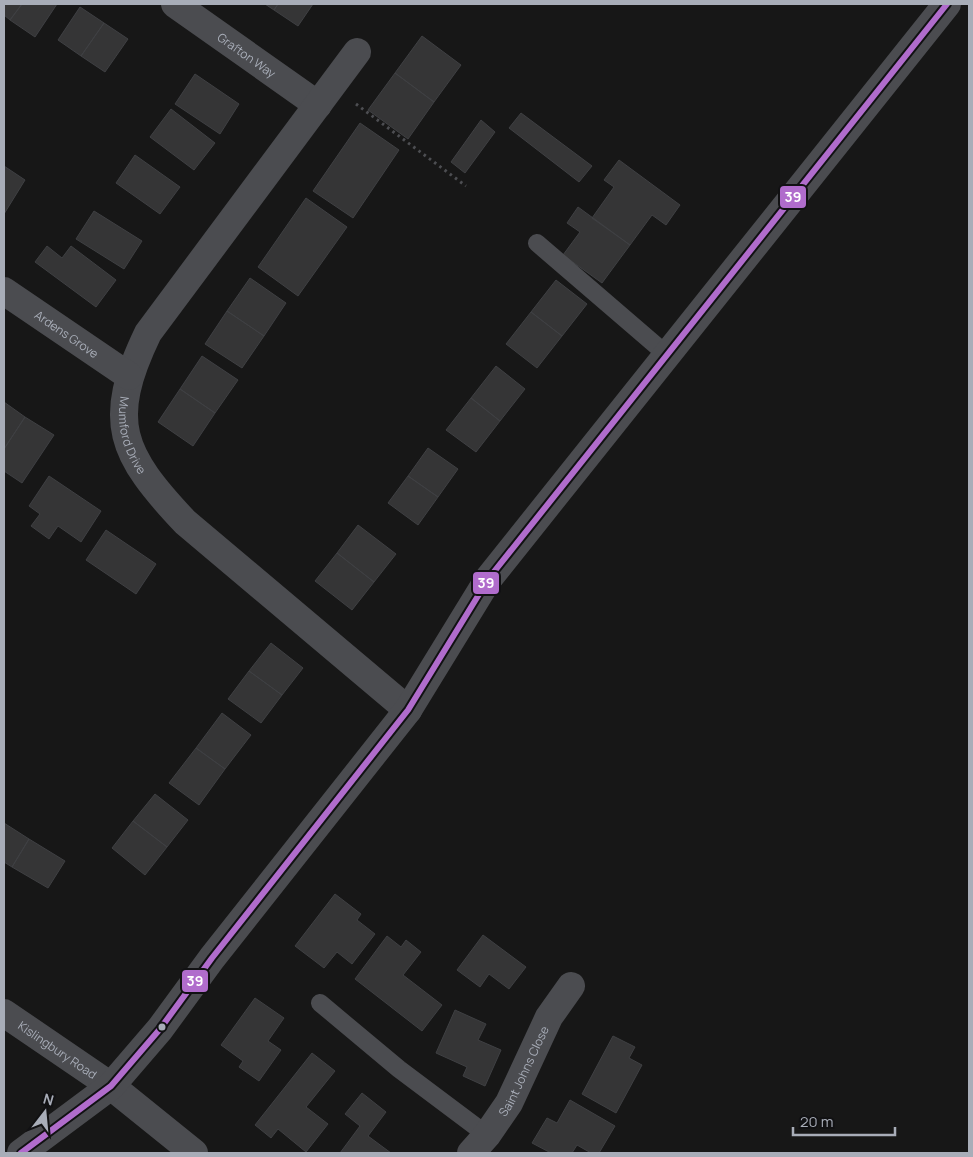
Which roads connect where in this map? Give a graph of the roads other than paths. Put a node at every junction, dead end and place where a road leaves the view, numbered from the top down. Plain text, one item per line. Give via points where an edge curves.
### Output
1 (175, 4) edge
2 (947, 4) edge
3 (357, 52) dead end
4 (325, 95) junction
5 (538, 243) dead end
6 (4, 292) edge
7 (666, 354) junction
8 (129, 376) junction
9 (408, 710) junction
10 (571, 986) dead end
11 (320, 1003) dead end
12 (4, 1014) edge
13 (111, 1086) junction
14 (479, 1144) edge
15 (21, 1153) edge
16 (194, 1153) edge

1 - 4 street, Grafton Way
2 - 7 street
3 - 4 street, Mumford Drive
4 - 8 street, Mumford Drive via 148,333
5 - 7 lane
6 - 8 street, Ardens Grove
7 - 9 street via 489,578
8 - 9 street, Mumford Drive via 124,404 128,446 155,491 185,522
9 - 13 street via 212,958 160,1029
10 - 14 street, Saint Johns Close via 549,1017 509,1103
11 - 14 lane via 399,1069
12 - 13 street, Kislingbury Road
13 - 15 street
13 - 16 street, Kislingbury Road

